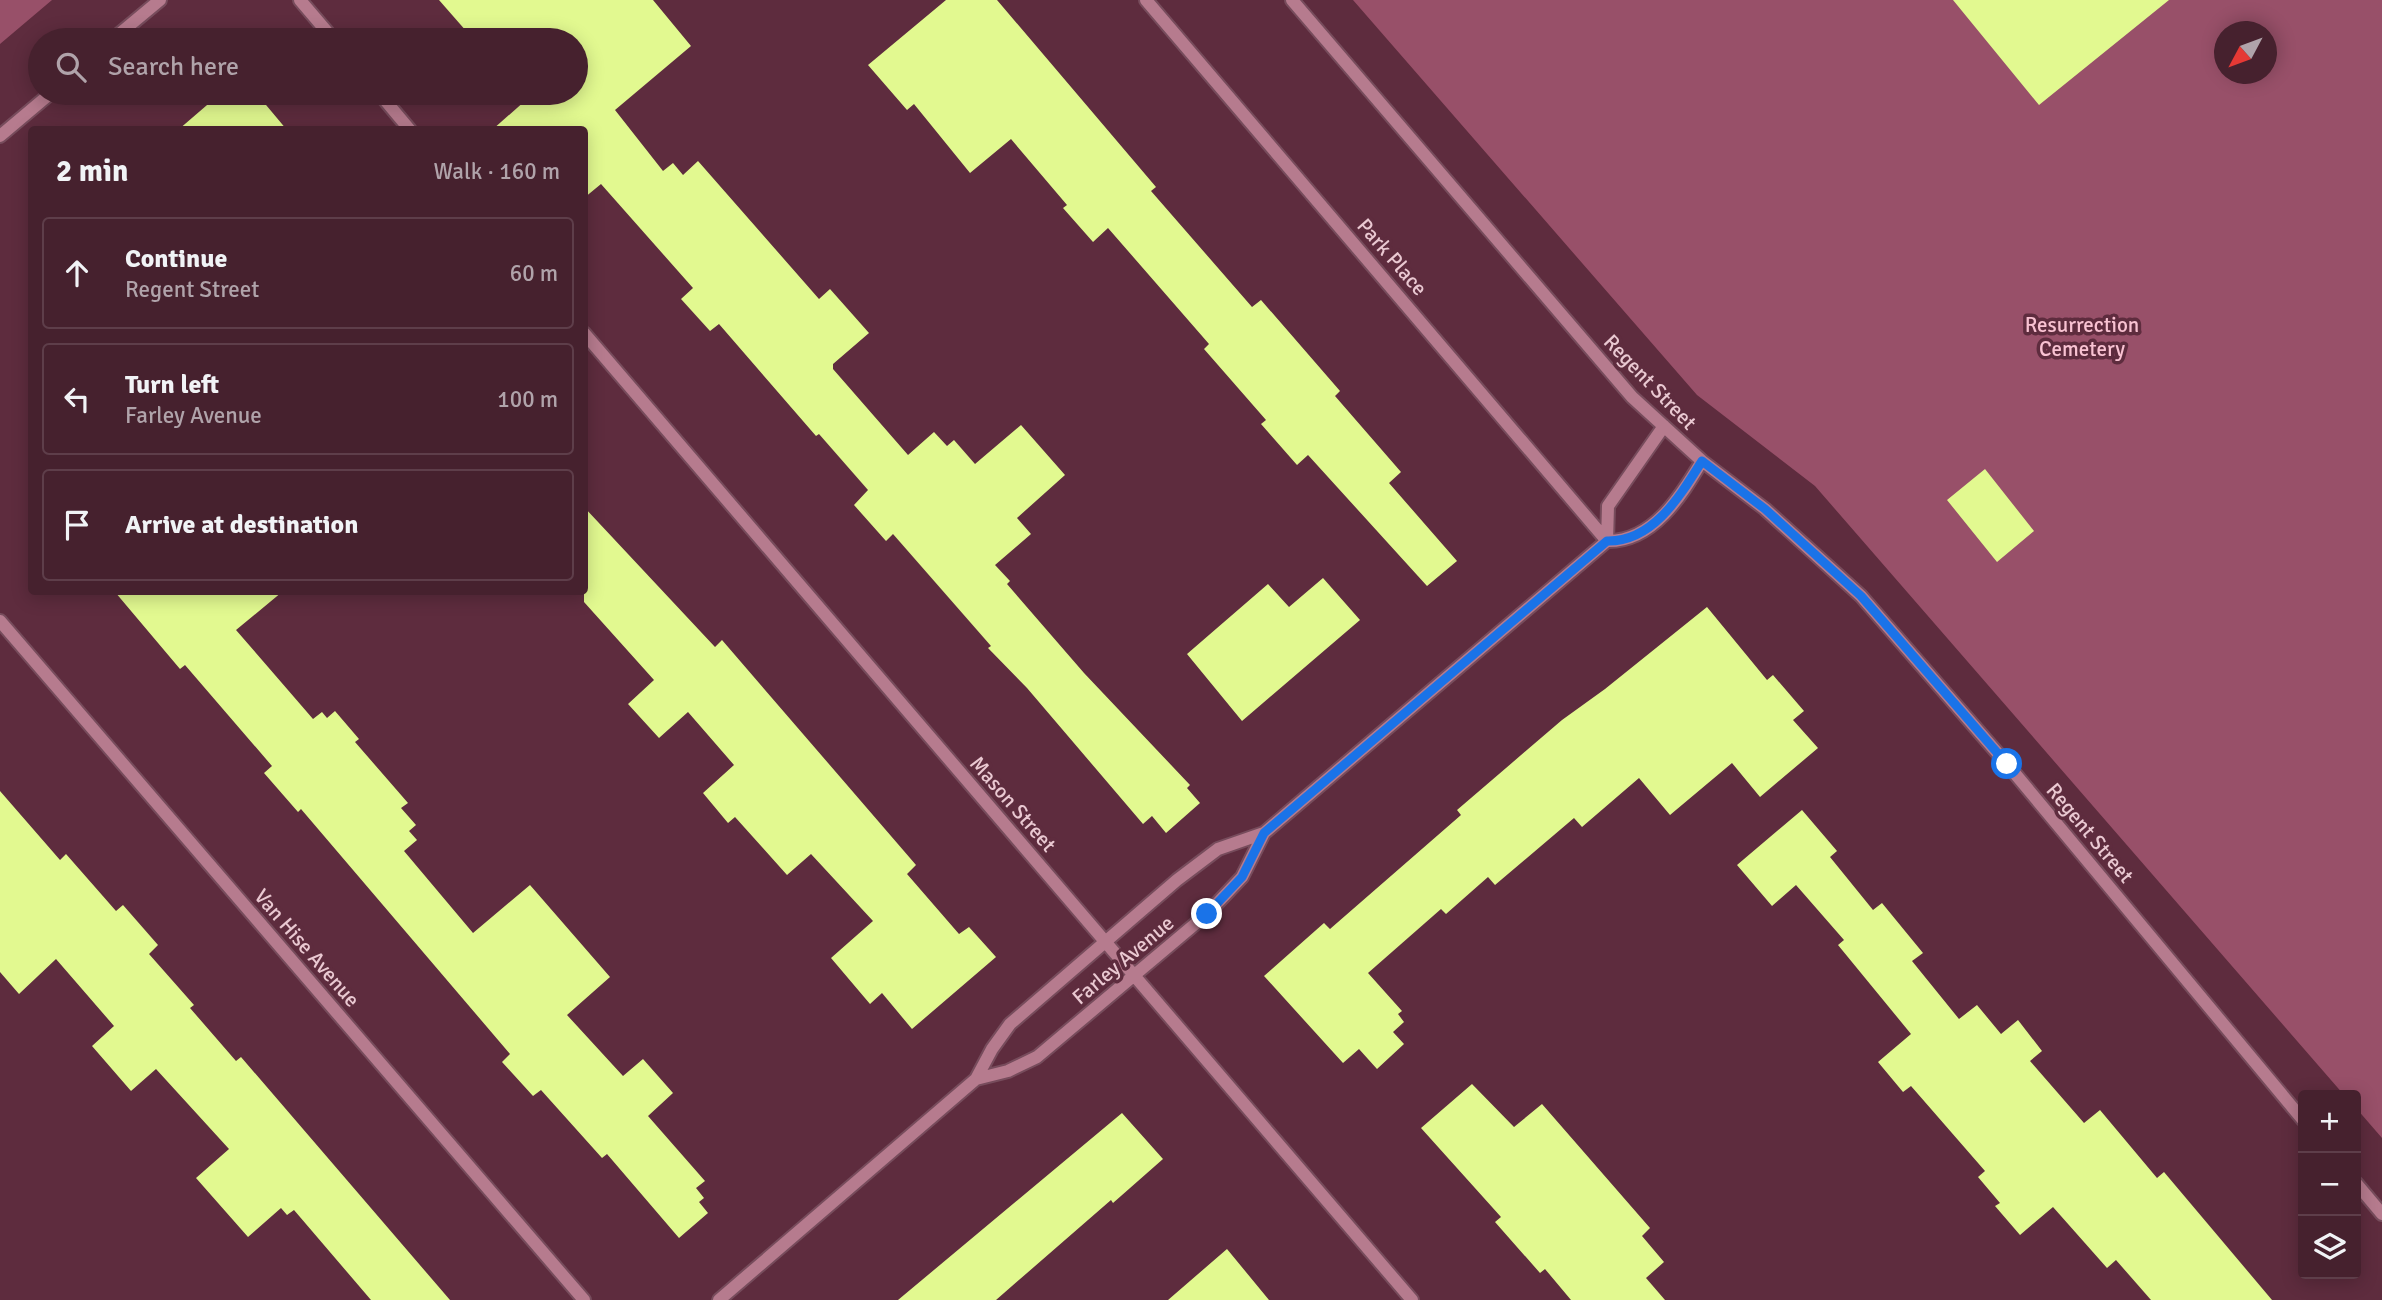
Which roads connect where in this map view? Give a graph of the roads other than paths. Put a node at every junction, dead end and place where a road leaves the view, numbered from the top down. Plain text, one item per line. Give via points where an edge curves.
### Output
1 (159, 0) edge
2 (300, 0) edge
3 (1146, 0) edge
4 (1292, 0) edge
5 (126, 28) edge
6 (324, 28) edge
7 (37, 105) edge
8 (389, 105) edge
9 (407, 126) edge
10 (0, 136) edge
11 (588, 338) edge
12 (1664, 426) junction
13 (1702, 461) junction
14 (1607, 541) junction
15 (0, 621) edge
16 (1264, 833) junction
17 (1106, 941) junction
18 (1135, 976) junction
19 (976, 1079) junction
20 (2298, 1114) edge
21 (2361, 1189) edge
22 (2382, 1214) edge
23 (584, 1300) edge
24 (719, 1300) edge
25 (1412, 1300) edge

1 - 5 street
2 - 6 street
3 - 14 street, Park Place
4 - 12 street, Regent Street via 1632,397
7 - 10 street
8 - 9 street
11 - 17 street, Mason Street
12 - 13 street, Regent Street
12 - 14 street via 1608,506
13 - 14 street, Farley Avenue via 1683,491 1645,531 1623,541
13 - 20 street, Regent Street via 1765,509 1861,596
14 - 16 street, Farley Avenue
15 - 23 street, Van Hise Avenue
16 - 17 street, Farley Avenue via 1218,849
16 - 18 street, Farley Avenue via 1242,877
17 - 18 street, Mason Street
17 - 19 street, Farley Avenue via 1010,1024
18 - 19 street, Farley Avenue via 1037,1057 1008,1072
18 - 25 street, Mason Street
19 - 24 street, Farley Avenue
21 - 22 street

